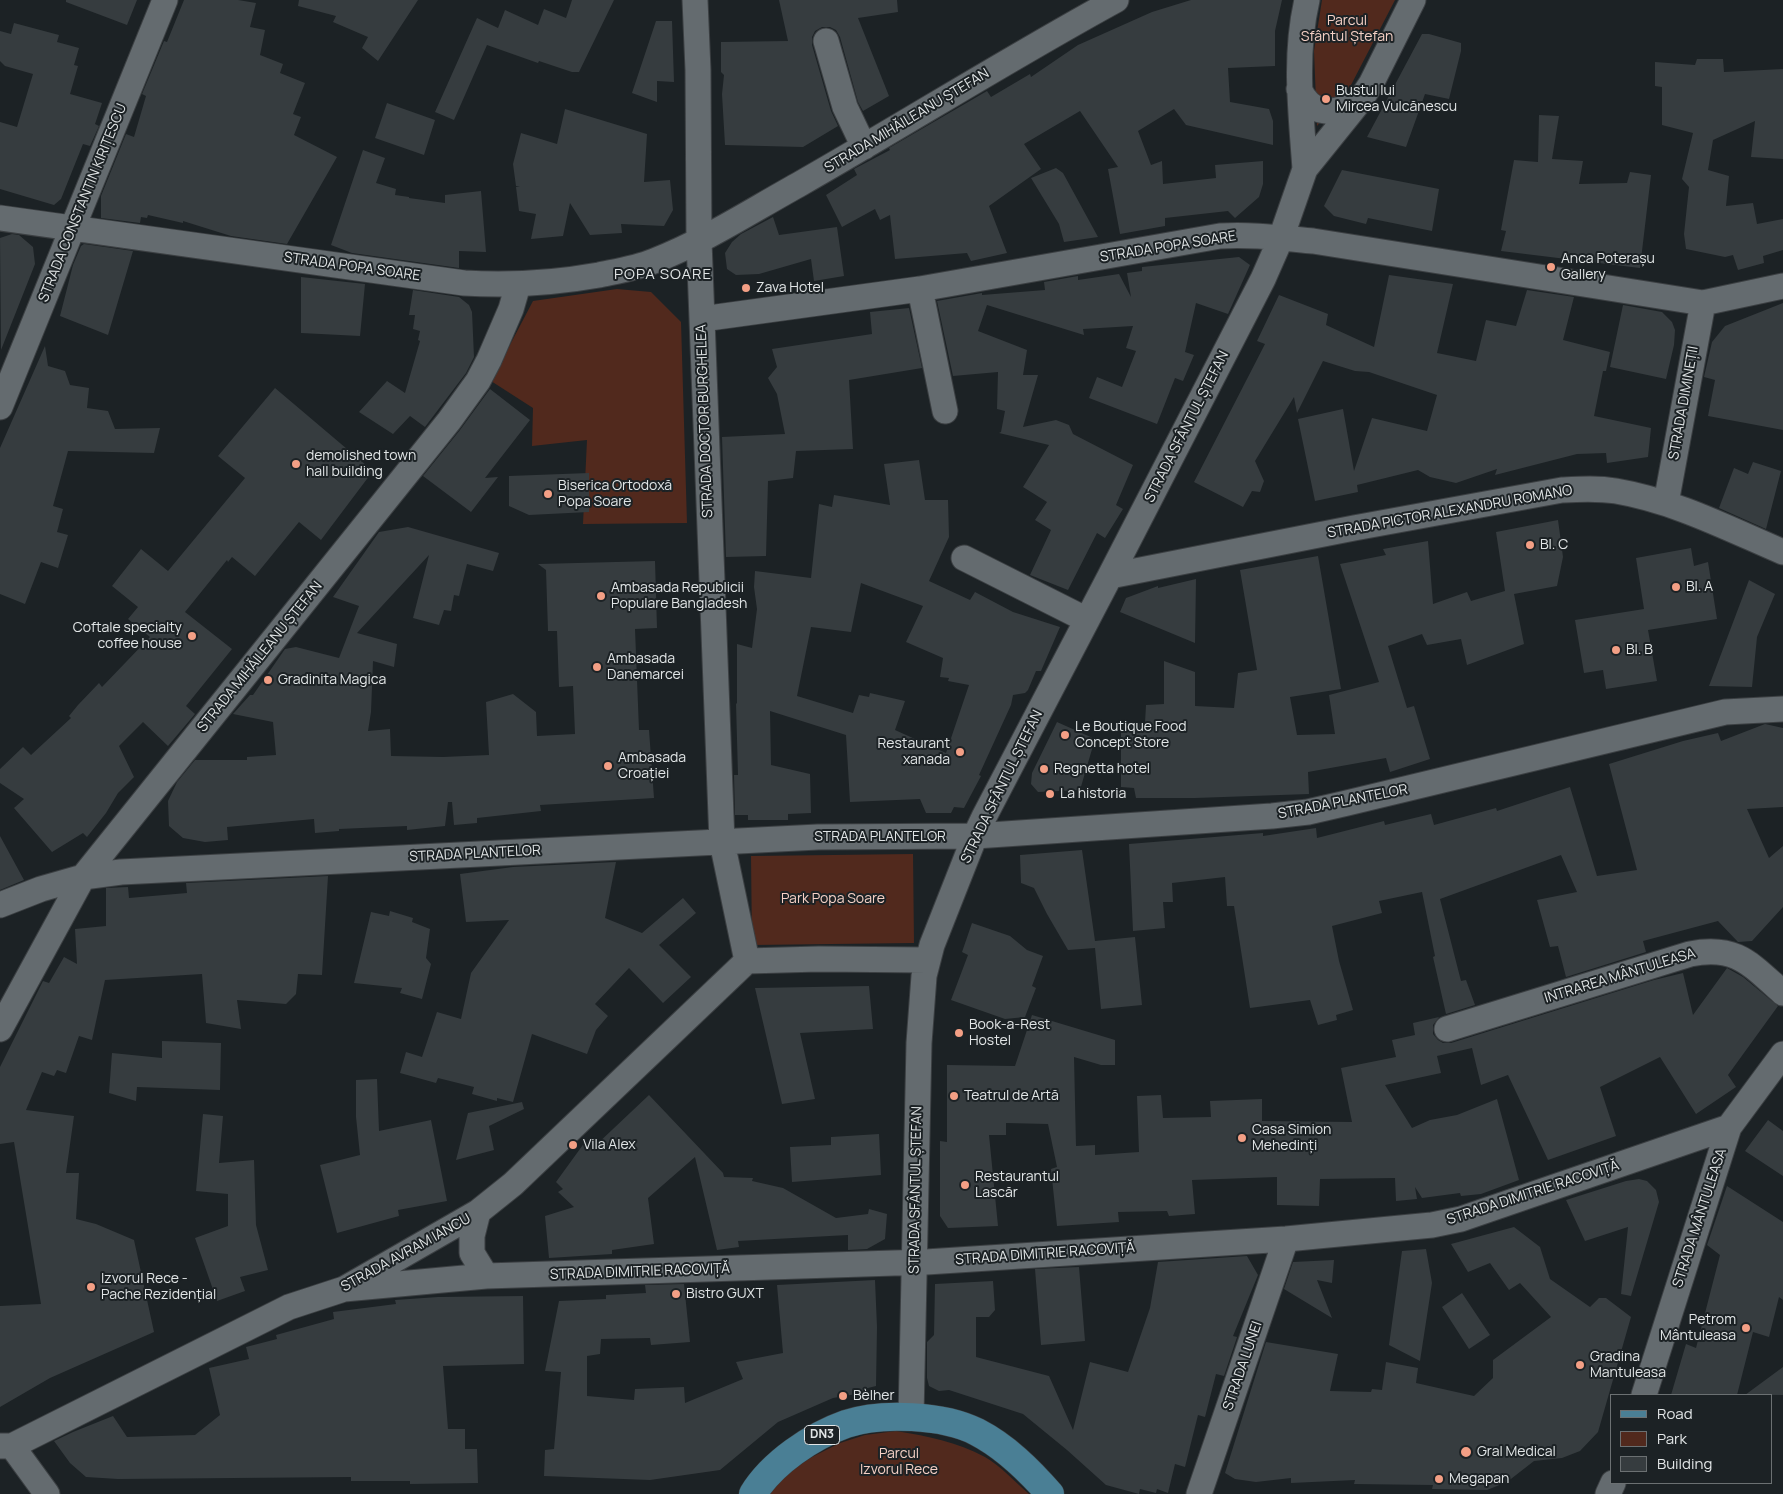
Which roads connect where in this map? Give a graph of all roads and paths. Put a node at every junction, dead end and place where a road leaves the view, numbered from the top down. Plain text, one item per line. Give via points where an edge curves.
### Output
1 (165, 0) edge
2 (695, 0) edge
3 (1116, 0) edge
4 (1307, 0) edge
5 (1413, 0) edge
6 (826, 42) dead end
7 (1299, 89) junction
8 (1359, 102) junction
9 (864, 147) junction
10 (1305, 169) junction
11 (0, 218) edge
12 (72, 229) junction
13 (1281, 238) junction
14 (698, 241) junction
15 (518, 285) junction
16 (1783, 286) edge
17 (920, 289) junction
18 (1703, 303) junction
19 (702, 319) junction
20 (0, 407) edge
21 (945, 411) dead end
22 (1666, 503) junction
23 (1783, 552) edge
24 (964, 558) dead end
25 (1110, 576) junction
26 (1087, 620) junction
27 (1783, 710) edge
28 (975, 836) junction
29 (722, 842) junction
30 (83, 877) junction
31 (0, 906) edge
32 (927, 960) junction
33 (748, 961) junction
34 (1783, 993) edge
35 (0, 1029) edge
36 (1447, 1029) dead end
37 (1783, 1054) edge
38 (1729, 1127) junction
39 (478, 1212) junction
40 (1286, 1239) junction
41 (915, 1262) junction
42 (486, 1276) junction
43 (344, 1289) junction
44 (1644, 1394) edge
45 (911, 1416) junction
46 (6, 1446) edge
47 (47, 1494) edge
48 (753, 1494) edge
49 (1050, 1494) edge
50 (1199, 1494) edge

1 - 12 street, STRADA CONSTANTIN KIRIȚESCU
2 - 14 street, STRADA DOCTOR BURGHELEA
3 - 9 street, STRADA MIHĂILEANU ȘTEFAN via 1042,40
4 - 7 street via 1298,63
5 - 8 street
6 - 9 street via 845,107
7 - 8 street via 1304,100 1325,112 1341,110
7 - 10 street
8 - 10 street
9 - 14 street, STRADA MIHĂILEANU ȘTEFAN
10 - 13 street, STRADA SFÂNTUL ȘTEFAN
11 - 12 street, STRADA POPA SOARE
12 - 15 street, STRADA POPA SOARE via 464,283
12 - 20 street, STRADA CONSTANTIN KIRIȚESCU
13 - 17 street, STRADA POPA SOARE via 1220,236
13 - 18 street, STRADA POPA SOARE
13 - 25 street, STRADA SFÂNTUL ȘTEFAN
14 - 15 street, STRADA POPA SOARE via 653,261 618,271
14 - 19 street, STRADA DOCTOR BURGHELEA
15 - 30 street, STRADA MIHĂILEANU ȘTEFAN via 490,360 449,421
16 - 18 street, STRADA POPA SOARE
17 - 19 street, STRADA POPA SOARE
17 - 21 street
18 - 22 street, STRADA DIMINEȚII
19 - 29 street, STRADA DOCTOR BURGHELEA
22 - 23 street, STRADA PICTOR ALEXANDRU ROMANO
22 - 25 street, STRADA PICTOR ALEXANDRU ROMANO via 1591,488 1562,490
24 - 26 street
25 - 26 street, STRADA SFÂNTUL ȘTEFAN
26 - 28 street, STRADA SFÂNTUL ȘTEFAN
27 - 28 street, STRADA PLANTELOR via 1725,712 1308,812
28 - 29 street, STRADA PLANTELOR via 818,837
28 - 32 street, STRADA SFÂNTUL ȘTEFAN
29 - 30 street, STRADA PLANTELOR via 173,868
29 - 33 street, STRADA DOCTOR BURGHELEA
30 - 31 street, STRADA PLANTELOR via 41,889
30 - 35 street, STRADA MIHĂILEANU ȘTEFAN
32 - 33 street
32 - 41 street, STRADA SFÂNTUL ȘTEFAN via 919,1043
33 - 39 street, STRADA AVRAM IANCU via 513,1184
34 - 36 street, INTRAREA MÂNTULEASA via 1738,956 1708,950
37 - 38 street, STRADA MÂNTULEASA
38 - 40 street, STRADA DIMITRIE RACOVIȚĂ via 1461,1219 1432,1225
38 - 44 street, STRADA MÂNTULEASA
39 - 42 street via 472,1253
39 - 43 street, STRADA AVRAM IANCU
40 - 41 street, STRADA DIMITRIE RACOVIȚĂ
40 - 50 street, STRADA LUNEI
41 - 42 street, STRADA DIMITRIE RACOVIȚĂ
41 - 45 street, STRADA SFÂNTUL ȘTEFAN
42 - 43 street, STRADA DIMITRIE RACOVIȚĂ
43 - 46 street, STRADA AVRAM IANCU via 289,1307
45 - 48 main road, DN3 via 847,1424 811,1440 779,1464
45 - 49 main road, DN3 via 932,1418 977,1432 1015,1457
46 - 47 street

